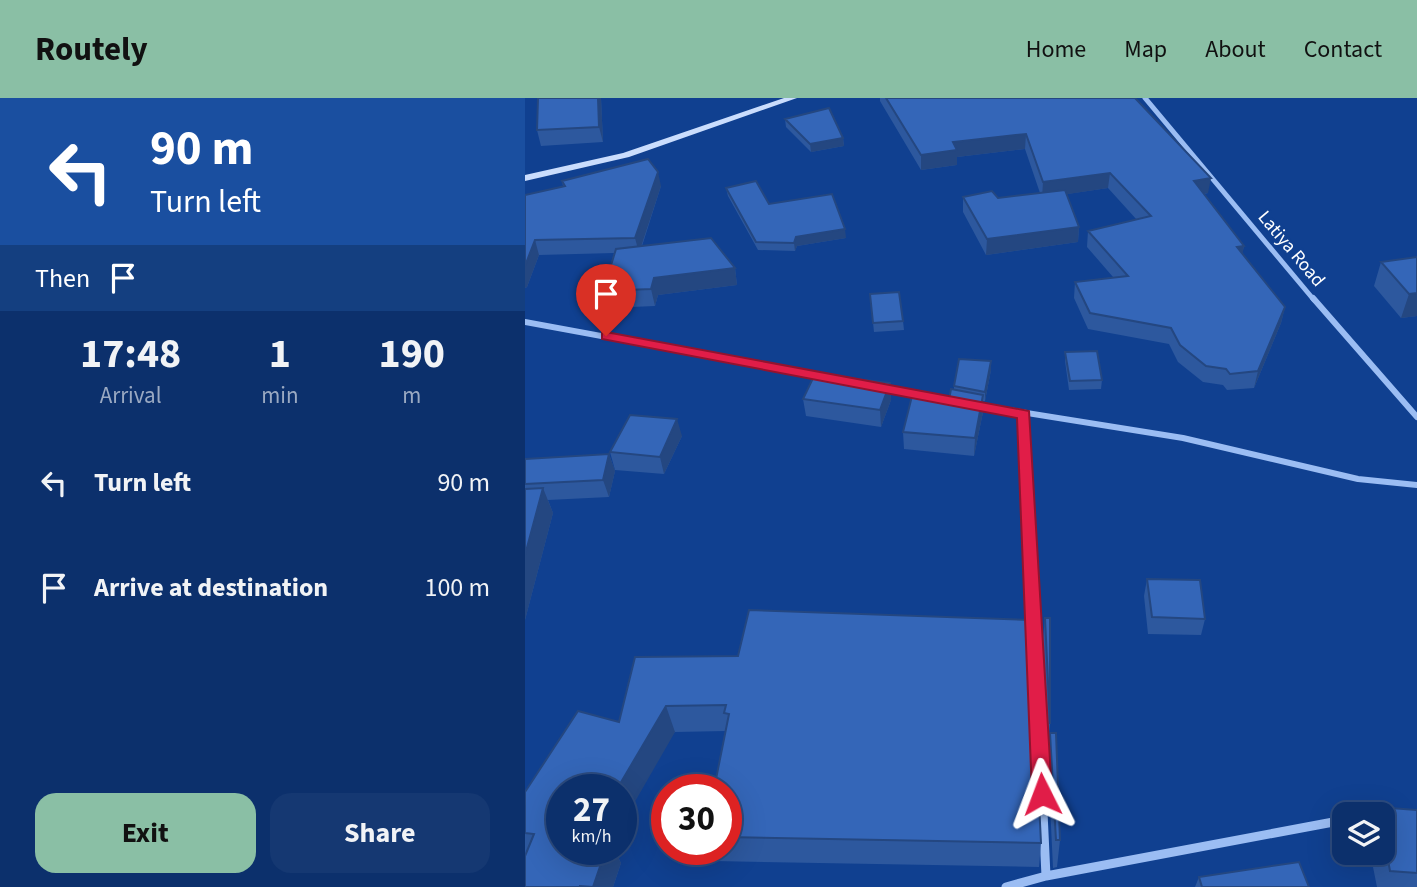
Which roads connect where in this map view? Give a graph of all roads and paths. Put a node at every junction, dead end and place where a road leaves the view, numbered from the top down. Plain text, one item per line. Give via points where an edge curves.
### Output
1 (793, 98) edge
2 (1145, 98) edge
3 (525, 178) edge
4 (525, 322) edge
5 (838, 379) edge
6 (878, 387) edge
7 (958, 402) edge
8 (971, 404) edge
9 (1024, 414) junction
10 (1417, 417) edge
11 (1417, 485) edge
12 (1332, 822) edge
13 (1046, 876) junction
14 (1006, 887) edge

1 - 3 street via 626,155
2 - 10 street, Latiya Road
4 - 5 street
6 - 7 street
8 - 9 street
9 - 11 street via 1183,438 1358,479
9 - 13 street
12 - 13 street
13 - 14 street

